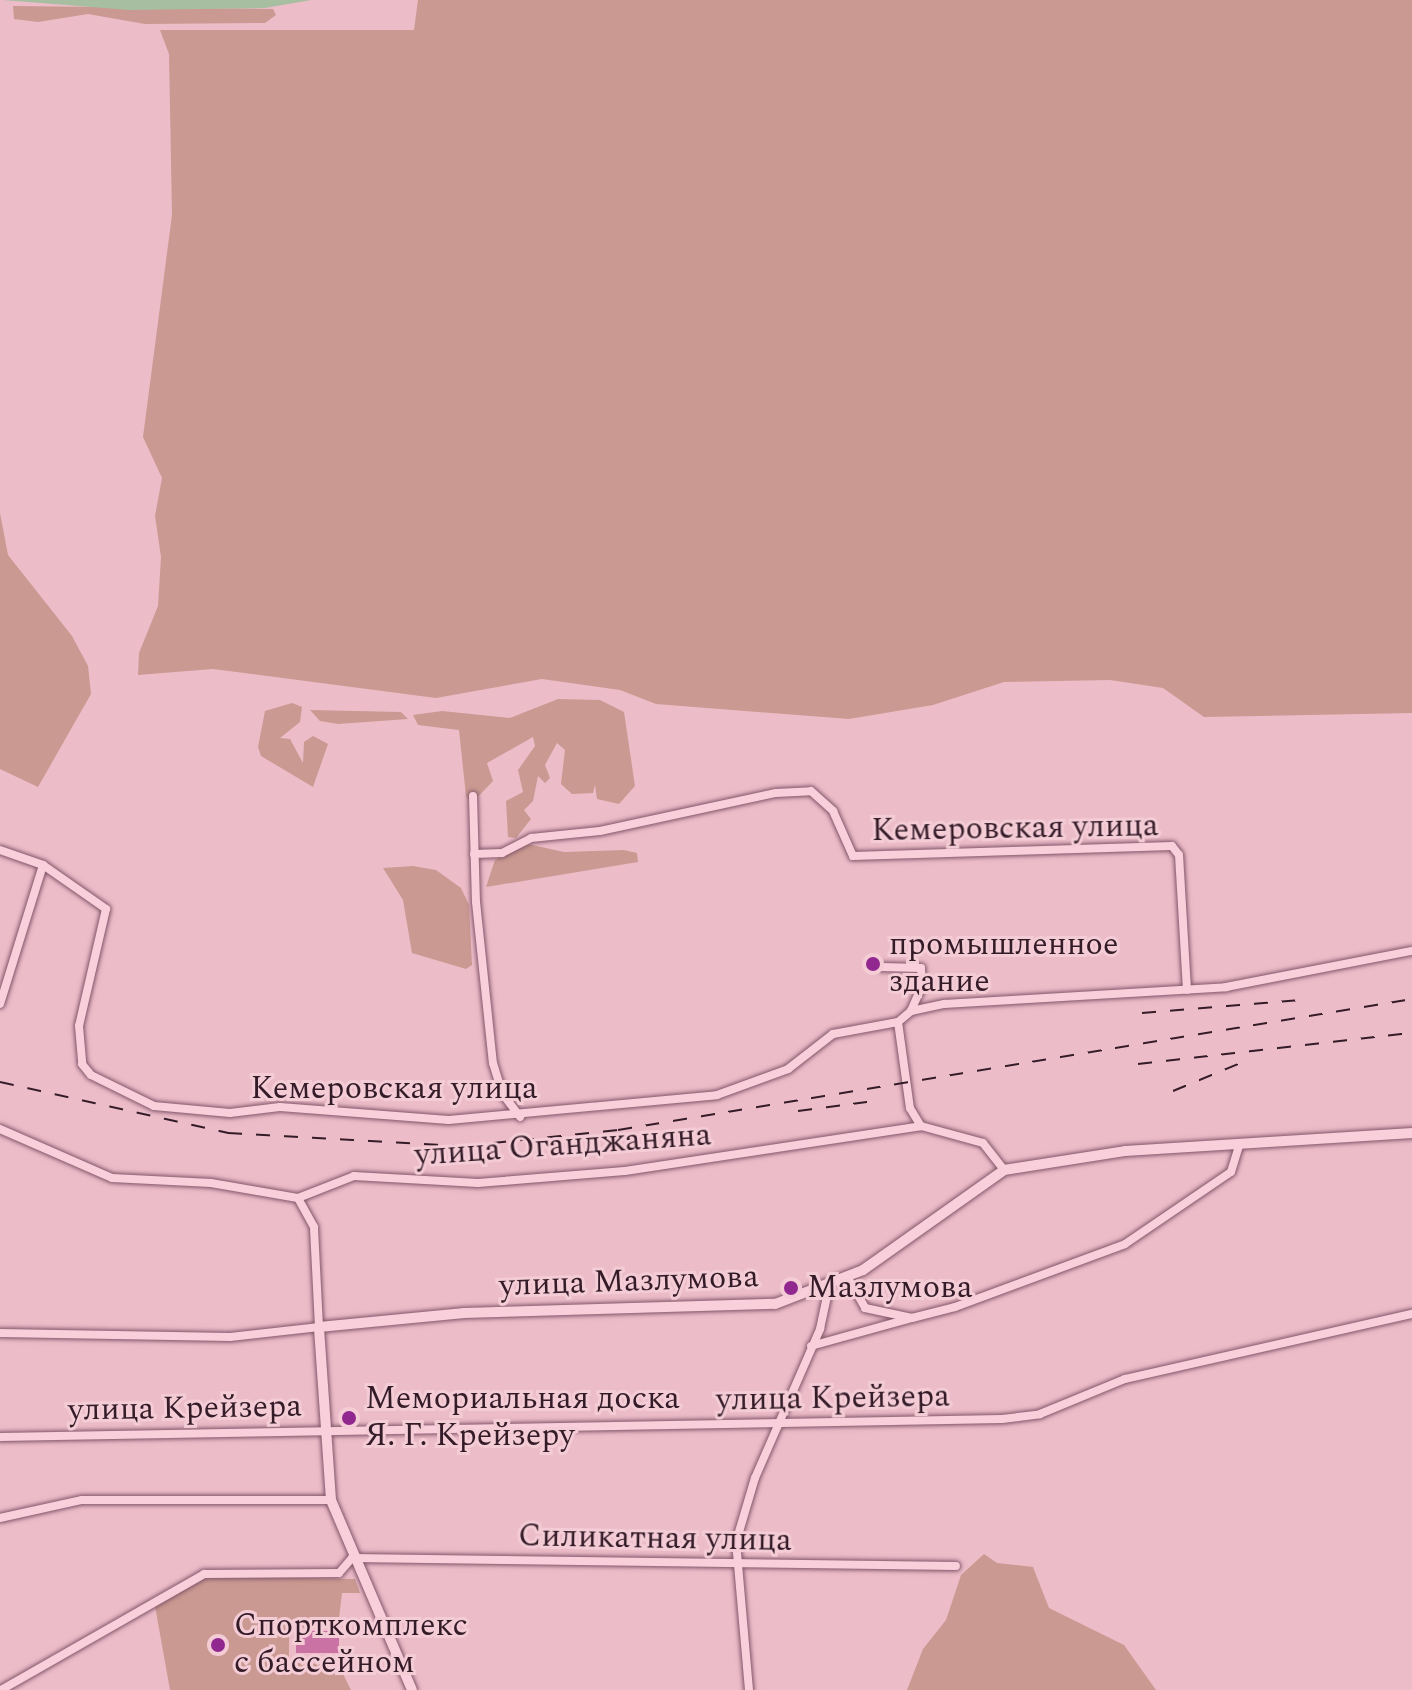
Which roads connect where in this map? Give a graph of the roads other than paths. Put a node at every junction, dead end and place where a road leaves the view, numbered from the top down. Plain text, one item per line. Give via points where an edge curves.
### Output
1 (473, 796) dead end
2 (0, 850) edge
3 (474, 854) junction
4 (43, 865) junction
5 (1412, 951) edge
6 (881, 967) dead end
7 (1187, 990) junction
8 (0, 1004) edge
9 (911, 1011) junction
10 (898, 1022) junction
11 (520, 1117) junction
12 (921, 1126) junction
13 (0, 1129) edge
14 (1412, 1133) edge
15 (1240, 1143) junction
16 (1004, 1170) junction
17 (298, 1198) junction
18 (848, 1278) junction
19 (829, 1287) junction
20 (1412, 1314) edge
21 (912, 1318) junction
22 (319, 1327) junction
23 (0, 1333) edge
24 (811, 1346) junction
25 (778, 1425) junction
26 (324, 1430) junction
27 (0, 1437) edge
28 (331, 1500) junction
29 (0, 1518) edge
30 (352, 1558) junction
31 (733, 1564) junction
32 (956, 1566) dead end
33 (1, 1690) edge
34 (412, 1690) edge
35 (749, 1690) edge

1 - 3 street
2 - 4 street
3 - 7 street, Кемеровская улица via 502,853 531,838 600,831 776,793 811,791 833,811 853,856 1172,846 1179,855
3 - 11 street via 493,1063 502,1093
4 - 8 street
4 - 11 street, Кемеровская улица via 106,909 79,1026 80,1050 91,1075 154,1106 230,1113 280,1107 378,1110 449,1120
5 - 7 street
6 - 9 street via 921,968 922,986
7 - 9 street via 1019,995
9 - 10 street, Кемеровская улица
10 - 11 street, Кемеровская улица via 833,1034 788,1069 717,1095
10 - 12 street via 910,1108
12 - 16 street, улица Оганджаняна via 983,1143
12 - 17 street, улица Оганджаняна via 625,1171 478,1183 354,1176
13 - 17 street via 112,1178 211,1183
14 - 15 street, улица Мазлумова
15 - 16 street, улица Мазлумова via 1062,1156
15 - 21 street via 1231,1172 1125,1244
16 - 18 street, улица Мазлумова
17 - 22 street via 314,1227
18 - 19 street, улица Мазлумова
18 - 21 street via 865,1308
19 - 22 street, улица Мазлумова via 775,1304 464,1313
19 - 24 street
20 - 25 street, улица Крейзера via 1125,1379 1040,1414
21 - 24 street
22 - 23 street, улица Мазлумова via 230,1337
22 - 26 street
24 - 25 street
25 - 26 street, улица Крейзера
25 - 31 street via 742,1516
26 - 27 street, улица Крейзера
26 - 28 street
28 - 29 street via 82,1500
28 - 30 street
30 - 31 street, Силикатная улица
30 - 33 street via 339,1573 204,1574
30 - 34 street
31 - 32 street, Силикатная улица
31 - 35 street

